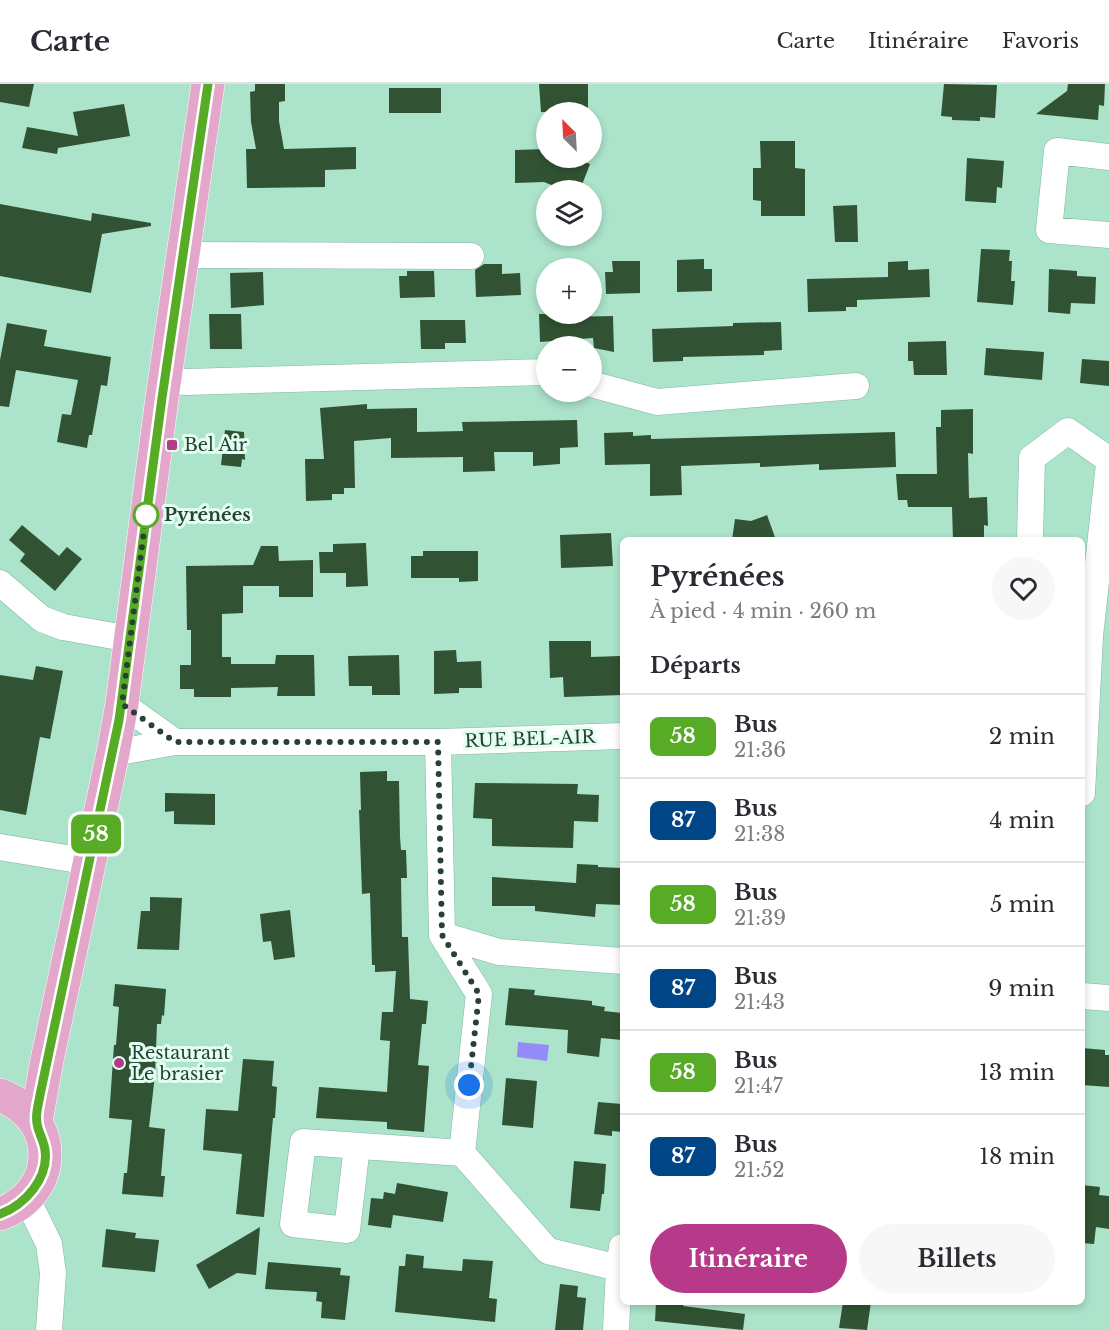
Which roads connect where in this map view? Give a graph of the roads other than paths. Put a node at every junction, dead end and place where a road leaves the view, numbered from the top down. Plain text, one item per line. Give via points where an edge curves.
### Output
1 (208, 84) edge
2 (1109, 156) edge
3 (1109, 236) edge
4 (182, 255) junction
5 (471, 256) dead end
6 (536, 372) edge
7 (165, 380) junction
8 (856, 386) dead end
9 (602, 387) edge
10 (1109, 460) edge
11 (1109, 464) edge
12 (1030, 537) edge
13 (0, 583) edge
14 (1086, 632) edge
15 (130, 639) junction
16 (1085, 672) edge
17 (122, 704) junction
18 (620, 736) edge
19 (175, 742) junction
20 (438, 742) junction
21 (113, 753) junction
22 (0, 847) edge
23 (90, 862) junction
24 (442, 935) junction
25 (620, 961) edge
26 (1085, 996) edge
27 (1109, 998) edge
28 (54, 1029) junction
29 (1, 1095) edge
30 (36, 1121) junction
31 (357, 1146) dead end
32 (462, 1153) junction
33 (13, 1206) edge
34 (620, 1257) edge
35 (620, 1272) edge
36 (48, 1330) edge
37 (616, 1330) edge

1 - 4 main road
2 - 3 street via 1057,152 1049,230
4 - 5 street
4 - 7 main road
6 - 7 street
7 - 15 main road
8 - 9 street via 657,402
10 - 12 street via 1068,431 1032,458
11 - 14 street
13 - 15 street via 42,619 63,627
14 - 16 street
15 - 17 main road
17 - 19 street
17 - 21 main road
18 - 20 street, RUE BEL-AIR
19 - 20 street, RUE BEL-AIR
19 - 21 street, RUE BEL-AIR
20 - 24 street, RUE BEL-AIR
21 - 23 main road
22 - 23 street
23 - 28 main road
24 - 25 street via 499,952
24 - 32 street via 479,994
26 - 27 street
28 - 29 main road via 24,1077
28 - 30 main road
29 - 30 main road via 22,1106
30 - 33 main road via 45,1150 43,1171
31 - 32 street
32 - 34 street via 548,1251
33 - 36 street via 49,1244 53,1273
35 - 37 street

